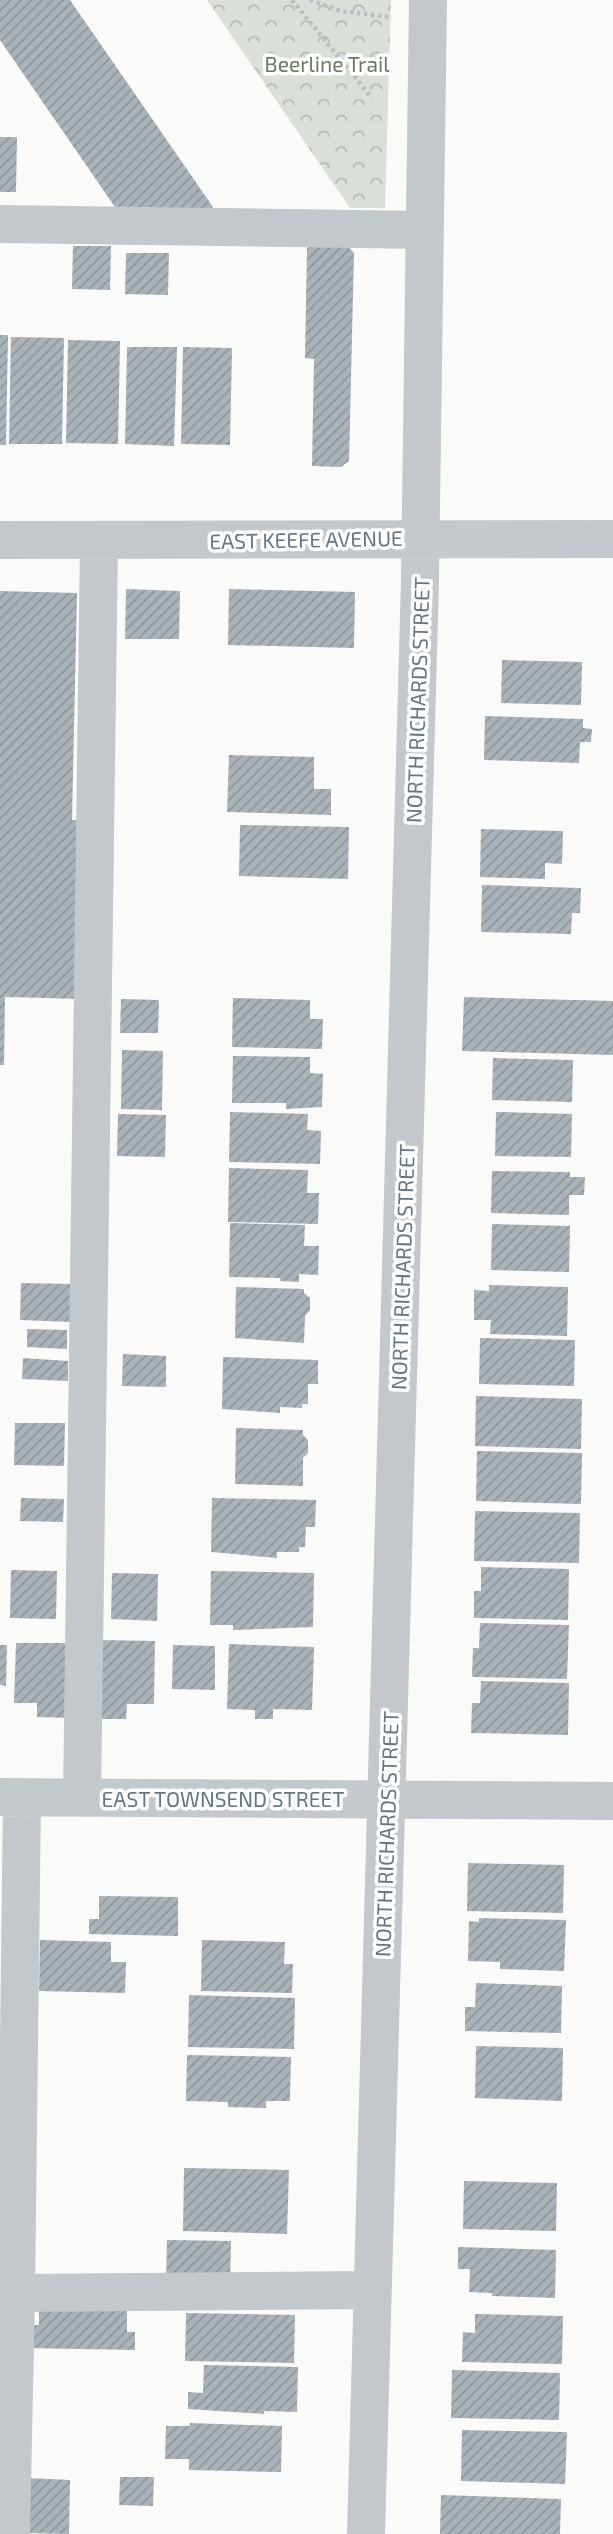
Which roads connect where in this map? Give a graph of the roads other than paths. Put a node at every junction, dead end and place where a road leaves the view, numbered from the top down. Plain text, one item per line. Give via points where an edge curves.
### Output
1 (428, 9) edge
2 (0, 224) edge
3 (424, 230) junction
4 (422, 537) junction
5 (613, 539) edge
6 (0, 540) edge
7 (99, 542) junction
8 (11, 1797) edge
9 (82, 1798) junction
10 (387, 1798) junction
11 (613, 1801) edge
12 (372, 2290) junction
13 (16, 2294) junction
14 (11, 2534) edge
15 (366, 2534) edge

1 - 3 street, NORTH RICHARDS STREET
2 - 3 street
3 - 4 street, NORTH RICHARDS STREET
4 - 5 street, EAST KEEFE AVENUE
4 - 7 street, EAST KEEFE AVENUE
4 - 10 street, NORTH RICHARDS STREET
6 - 7 street, EAST KEEFE AVENUE
7 - 9 street
8 - 9 street, EAST TOWNSEND STREET
8 - 13 street
9 - 10 street, EAST TOWNSEND STREET
10 - 11 street, EAST TOWNSEND STREET
10 - 12 street, NORTH RICHARDS STREET
12 - 13 street
12 - 15 street, NORTH RICHARDS STREET
13 - 14 street

